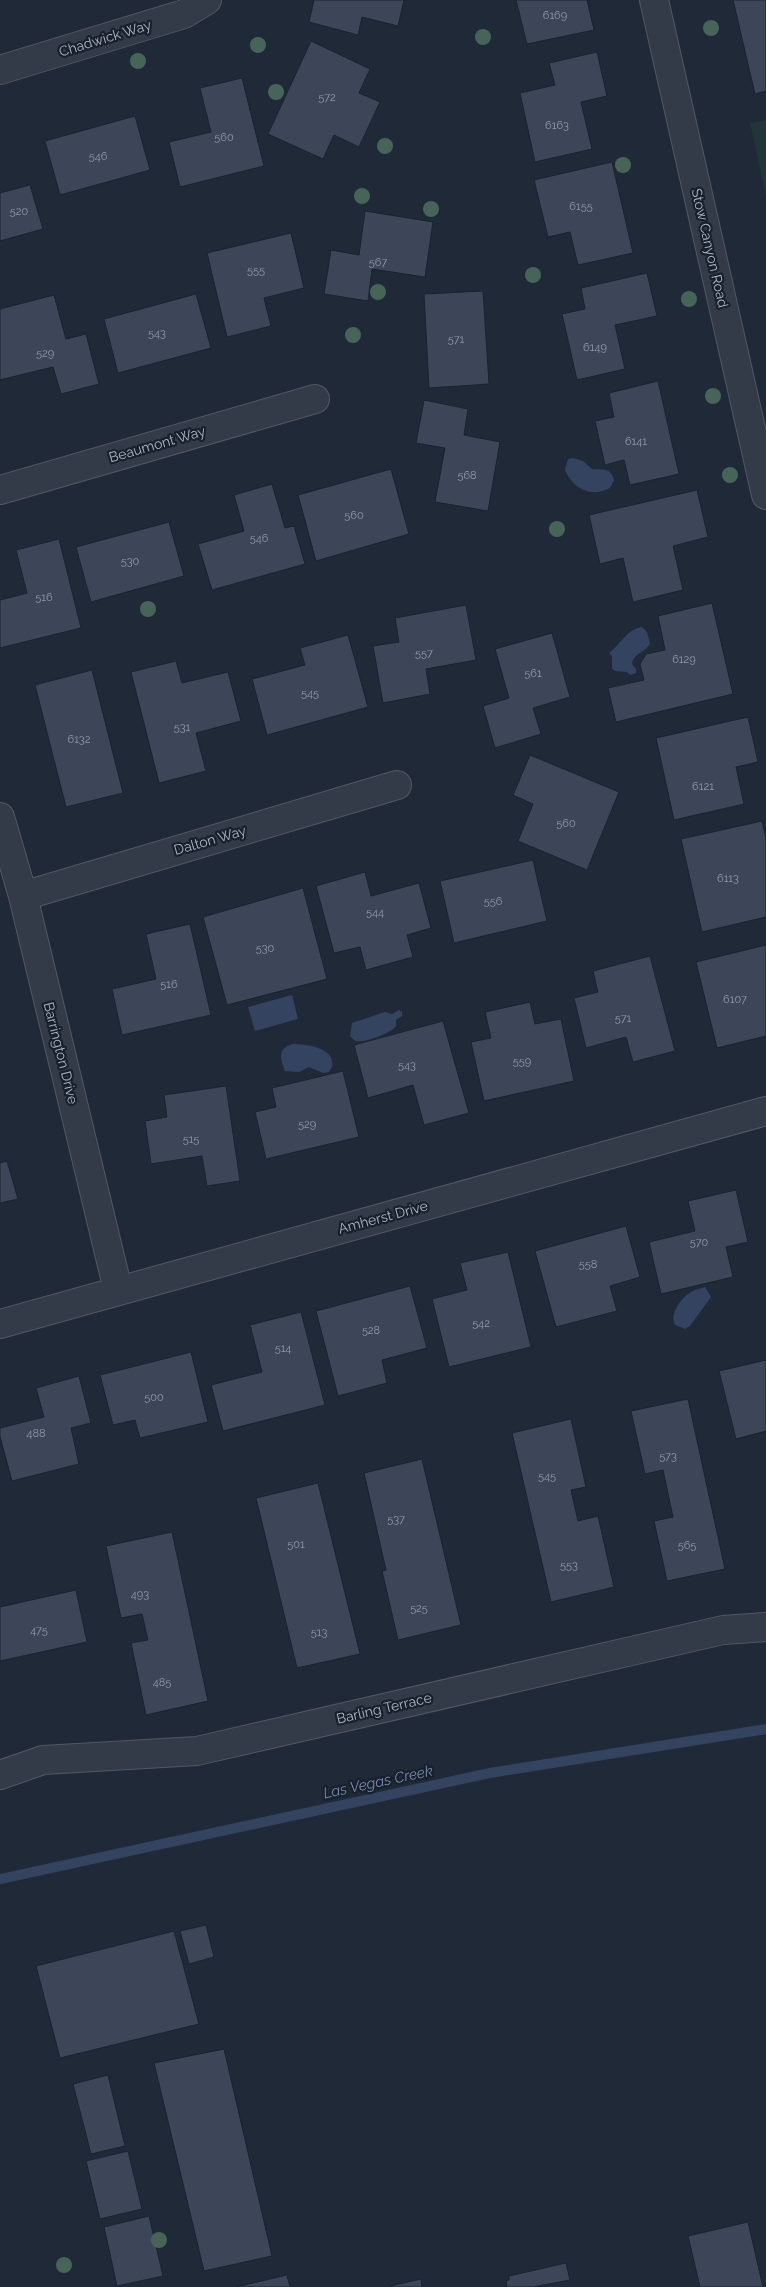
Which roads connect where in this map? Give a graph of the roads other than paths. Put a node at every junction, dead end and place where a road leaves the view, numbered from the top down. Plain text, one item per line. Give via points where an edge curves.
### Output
1 (207, 0) edge
2 (654, 0) edge
3 (0, 70) edge
4 (315, 399) dead end
5 (0, 490) edge
6 (766, 495) edge
7 (397, 785) dead end
8 (0, 817) edge
9 (23, 896) junction
10 (766, 1112) edge
11 (118, 1290) junction
12 (0, 1324) edge
13 (766, 1627) edge
14 (0, 1775) edge

1 - 3 street, Chadwick Way via 184,14
2 - 6 street, Stow Canyon Road
4 - 5 street, Beaumont Way
7 - 9 street, Dalton Way
8 - 9 street, Barrington Drive
9 - 11 street, Barrington Drive
10 - 11 street, Amherst Drive
11 - 12 street, Amherst Drive
13 - 14 street, Barling Terrace via 723,1630 197,1751 43,1760

